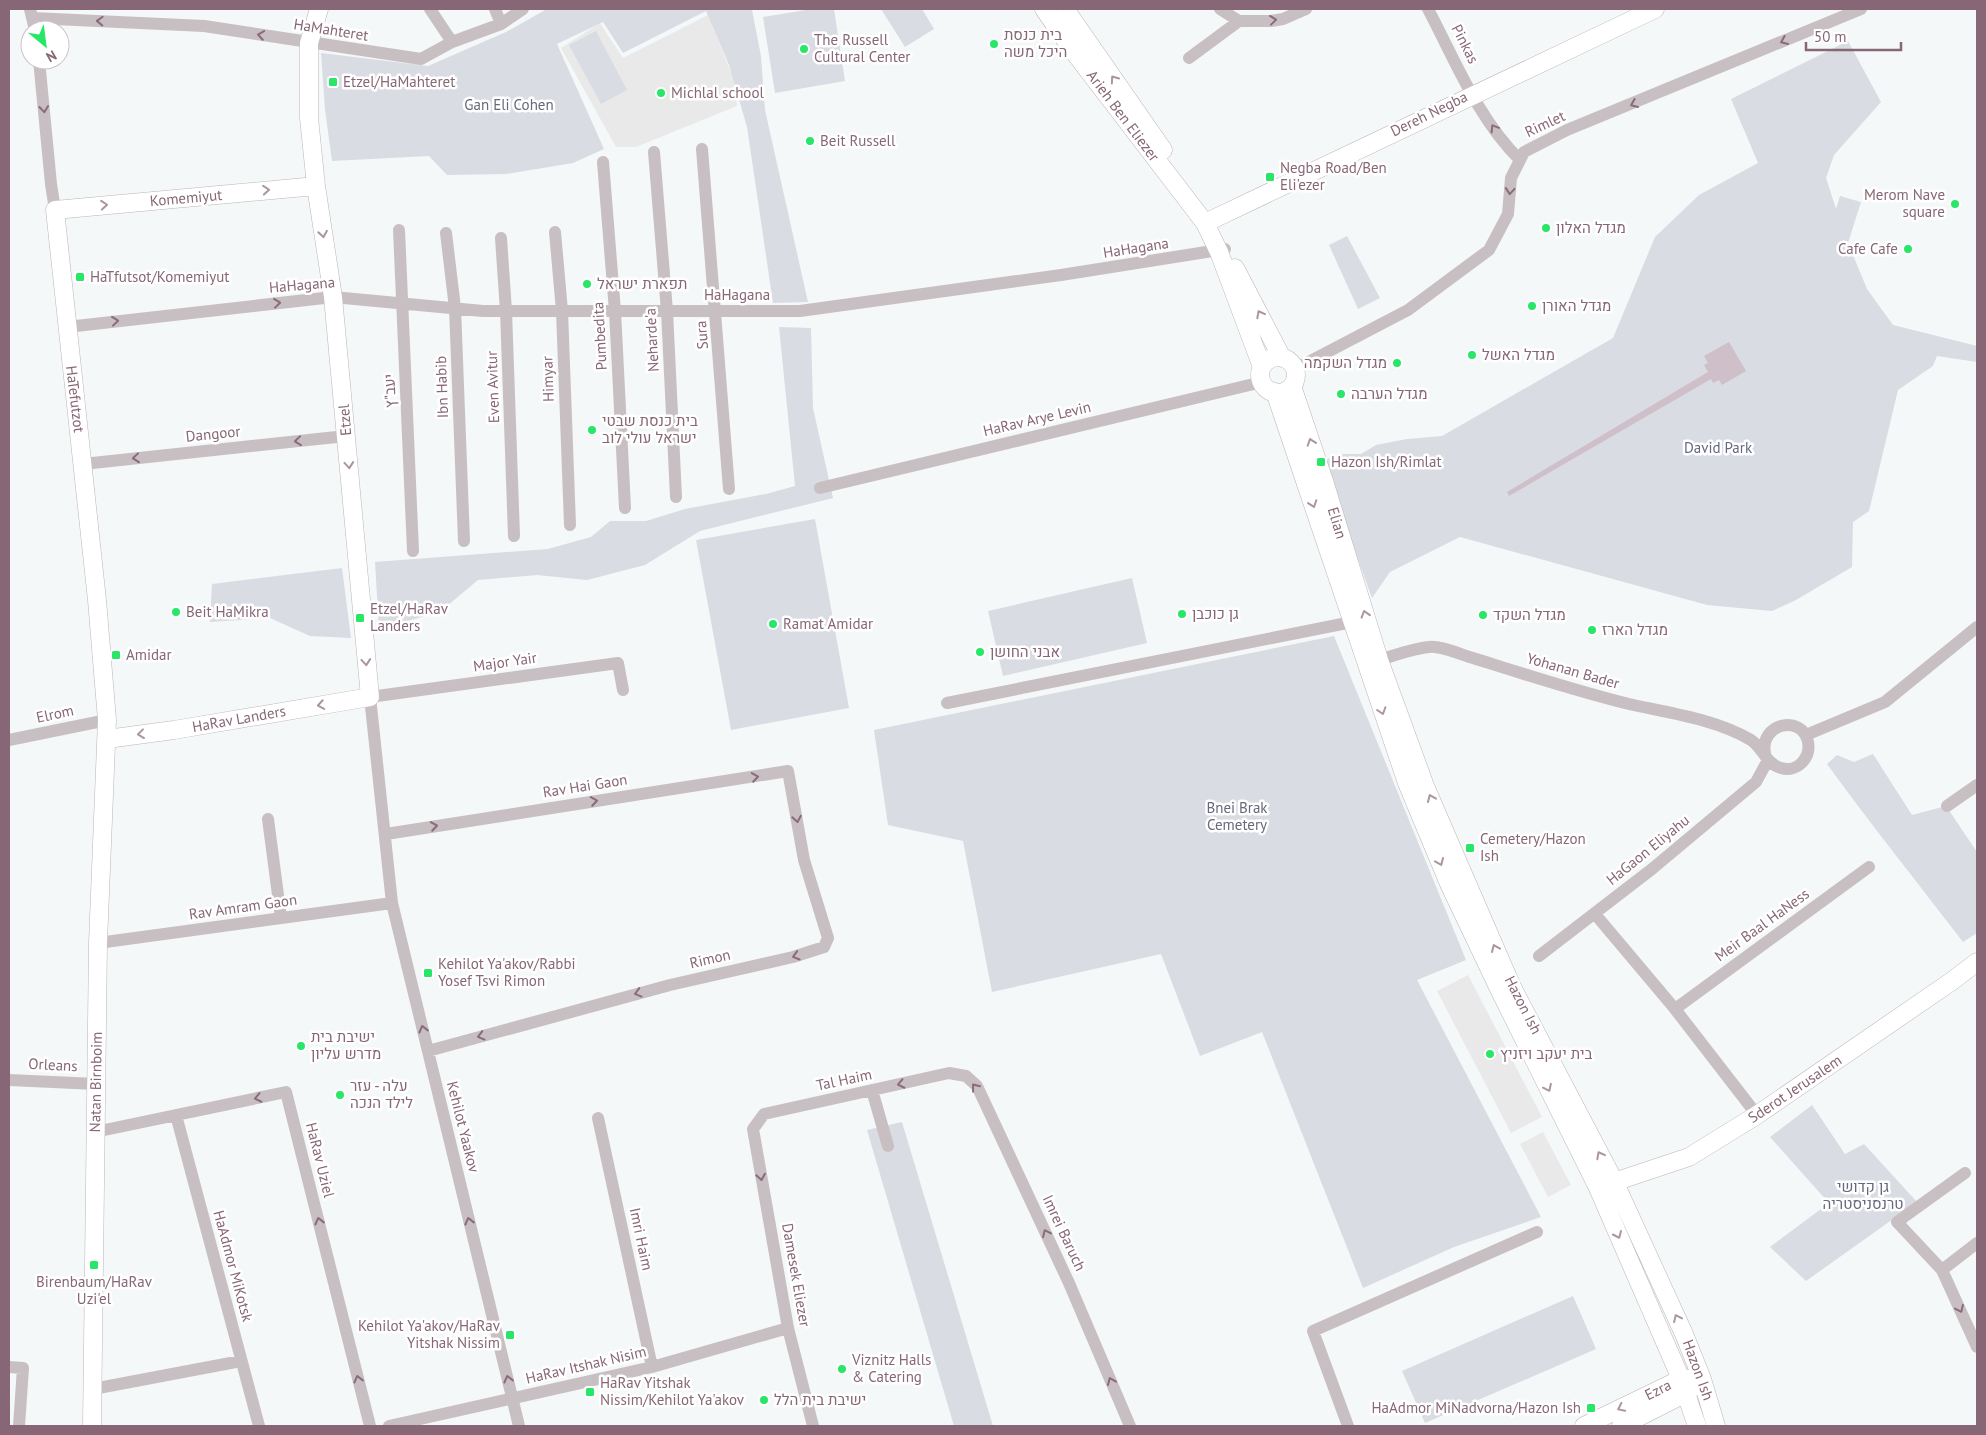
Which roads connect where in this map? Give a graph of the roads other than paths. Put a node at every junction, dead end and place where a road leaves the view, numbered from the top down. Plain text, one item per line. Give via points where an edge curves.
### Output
1 (318, 9) edge
2 (430, 9) edge
3 (495, 9) edge
4 (523, 9) edge
5 (1044, 9) edge
6 (1065, 9) edge
7 (1220, 9) edge
8 (1306, 9) edge
9 (1428, 9) edge
10 (1655, 9) edge
11 (1856, 10) edge
12 (33, 19) edge
13 (1239, 21) junction
14 (502, 24) junction
15 (452, 42) junction
16 (309, 43) junction
17 (1189, 58) dead end
18 (41, 70) edge
19 (1472, 94) junction
20 (702, 149) dead end
21 (654, 152) dead end
22 (1520, 160) junction
23 (603, 162) dead end
24 (316, 186) junction
25 (56, 210) junction
26 (1208, 221) junction
27 (399, 230) dead end
28 (555, 232) dead end
29 (446, 233) dead end
30 (501, 238) dead end
31 (1222, 250) junction
32 (333, 296) junction
33 (402, 303) junction
34 (455, 308) junction
35 (506, 311) junction
36 (562, 311) junction
37 (615, 311) junction
38 (667, 311) junction
39 (716, 311) junction
40 (67, 326) junction
41 (1290, 371) junction
42 (1266, 381) junction
43 (346, 436) junction
44 (83, 464) junction
45 (820, 488) dead end
46 (730, 489) dead end
47 (676, 497) dead end
48 (625, 508) dead end
49 (570, 525) dead end
50 (514, 536) dead end
51 (464, 541) dead end
52 (413, 551) dead end
53 (1352, 622) junction
54 (1977, 626) edge
55 (1373, 662) junction
56 (623, 690) dead end
57 (370, 697) junction
58 (947, 704) dead end
59 (107, 720) junction
60 (1806, 735) junction
61 (107, 738) junction
62 (9, 740) edge
63 (1766, 757) junction
64 (788, 771) joint
65 (1977, 785) edge
66 (1947, 806) dead end
67 (268, 820) dead end
68 (386, 834) junction
69 (1869, 867) dead end
70 (392, 902) junction
71 (1595, 914) junction
72 (281, 918) junction
73 (98, 944) junction
74 (1539, 956) dead end
75 (1977, 962) edge
76 (1674, 1009) junction
77 (428, 1051) junction
78 (949, 1074) joint
79 (9, 1080) edge
80 (96, 1084) junction
81 (872, 1090) junction
82 (176, 1115) junction
83 (1757, 1115) junction
84 (598, 1118) dead end
85 (753, 1129) joint
86 (95, 1132) junction
87 (888, 1146) dead end
88 (1964, 1173) dead end
89 (1614, 1182) junction
90 (1598, 1188) junction
91 (1537, 1232) dead end
92 (1977, 1243) edge
93 (1942, 1270) junction
94 (788, 1328) junction
95 (1977, 1347) edge
96 (241, 1361) junction
97 (9, 1367) edge
98 (652, 1368) junction
99 (1702, 1379) junction
100 (1684, 1386) junction
101 (93, 1389) junction
102 (513, 1399) junction
103 (19, 1426) edge
104 (92, 1426) edge
105 (259, 1426) edge
106 (370, 1426) edge
107 (389, 1426) edge
108 (519, 1426) edge
109 (812, 1426) edge
110 (1130, 1426) edge
111 (1348, 1426) edge
112 (1584, 1426) edge
113 (1621, 1426) edge
114 (1697, 1426) edge
115 (1716, 1426) edge

1 - 16 street, Etzel
2 - 15 street
3 - 14 street
4 - 14 street, HaMahteret
5 - 26 street, Arieh Ben Eliezer via 1071,48
26 -> 6 street, Arieh Ben Eliezer
7 - 13 street
13 -> 8 street via 1283,19
9 - 19 street, Pinkas
10 - 19 street, Dereh Negba
11 -> 22 street, Rimlet via 1567,130 1524,152
16 -> 12 street, HaMahteret via 204,26
13 - 17 street
14 - 15 street, HaMahteret
15 - 16 street, HaMahteret via 421,59
16 - 24 street, Etzel via 309,118
18 -> 25 street, HaTefutzot
22 -> 19 street, Pinkas via 1502,142
19 - 26 street, Dereh Negba
20 - 39 street, Sura
21 - 38 street, Neharde'a
22 -> 41 street, Rimlet via 1511,178 1508,214 1489,250 1408,310
23 - 37 street, Pumbedita
25 -> 24 street, Komemiyut
24 -> 32 street, Etzel
25 - 40 street, HaTefutzot
26 - 31 street, Elian
27 - 33 street, יעב"ץ
28 - 36 street, Himyar
29 - 34 street, Ibn Habib
30 - 35 street, Even Avitur
31 - 39 street, HaHagana via 800,311
41 -> 31 street, Elian
31 - 42 street, Elian
32 - 33 street, HaHagana
40 -> 32 street, HaHagana
32 - 43 street, Etzel
33 - 34 street, HaHagana
33 - 52 street, יעב"ץ
34 - 35 street, HaHagana
34 - 51 street, Ibn Habib
35 - 36 street, HaHagana
35 - 50 street, Even Avitur
36 - 37 street, HaHagana
36 - 49 street, Himyar
37 - 38 street, HaHagana
37 - 48 street, Pumbedita
38 - 39 street, HaHagana
38 - 47 street, Neharde'a
39 - 46 street, Sura
40 - 44 street, HaTefutzot
41 - 42 street via 1284,391
41 - 42 street via 1270,359
55 -> 41 street, Elian via 1324,481
42 - 45 street, HaRav Arye Levin
42 -> 53 street, Elian
43 -> 44 street, Dangoor
43 -> 57 street, Etzel
44 - 59 street, HaTefutzot
53 - 55 street, Elian
53 - 58 street
54 - 60 street via 1885,702
55 - 63 street, Yohanan Bader via 1431,646 1619,701 1715,725 1752,741
89 -> 55 street, Hazon Ish via 1512,987
55 -> 90 street, Hazon Ish via 1407,783 1450,886
56 - 57 street, Major Yair via 618,663
57 -> 61 street, HaRav Landers
57 - 68 street, Etzel
59 - 61 street, HaTefutzot
59 - 62 street, Elrom
60 - 63 street via 1794,726 1778,726 1764,741
60 - 63 street via 1808,749 1802,763 1789,769 1774,765
61 - 73 street, Natan Birnboim
63 - 71 street, HaGaon Eliyahu via 1756,782
68 -> 64 street, Rav Hai Gaon
64 -> 77 street, Rimon via 804,860 828,938 824,947
65 - 66 street
67 - 72 street
68 - 70 street, Kehilot Yaakov
69 - 76 street, Meir Baal HaNess
70 - 72 street, Rav Amram Gaon
77 -> 70 street, Kehilot Yaakov
71 - 74 street, HaGaon Eliyahu
71 - 76 street
72 - 73 street, Rav Amram Gaon
73 - 80 street, Natan Birnboim
75 - 83 street, Sderot Jerusalem
76 - 83 street
102 -> 77 street, Kehilot Yaakov
78 -> 81 street, Tal Haim
110 -> 78 street, Imrei Baruch via 1070,1282 977,1086 966,1076
79 - 80 street, Orleans
80 - 86 street, Natan Birnboim
81 - 85 street, Tal Haim via 764,1114
81 - 87 street
82 - 86 street, HaRav Uziel
82 - 96 street, HaAdmor MiKotsk
106 -> 82 street, HaRav Uziel via 286,1092
83 - 89 street, Sderot Jerusalem via 1689,1157
84 - 98 street, Imri Haim
85 -> 94 street, Damesek Eliezer
86 - 101 street, Natan Birnboim
88 - 93 street via 1897,1222
89 - 90 street, Sderot Jerusalem
99 -> 89 street, Hazon Ish
90 -> 100 street, Hazon Ish
91 - 111 street via 1313,1331
92 - 93 street
93 -> 95 street
94 - 98 street, HaRav Itshak Nisim
94 - 109 street, Damesek Eliezer
96 - 101 street
96 - 105 street, HaAdmor MiKotsk
97 - 103 street via 23,1368
98 - 102 street, HaRav Itshak Nisim
99 - 100 street, Ezra
99 - 115 street, Hazon Ish
100 -> 112 street, Ezra
100 - 113 street, Ezra
100 - 114 street, Hazon Ish
101 - 104 street, Natan Birnboim
102 - 107 street, HaRav Itshak Nisim
102 - 108 street, Kehilot Yaakov

